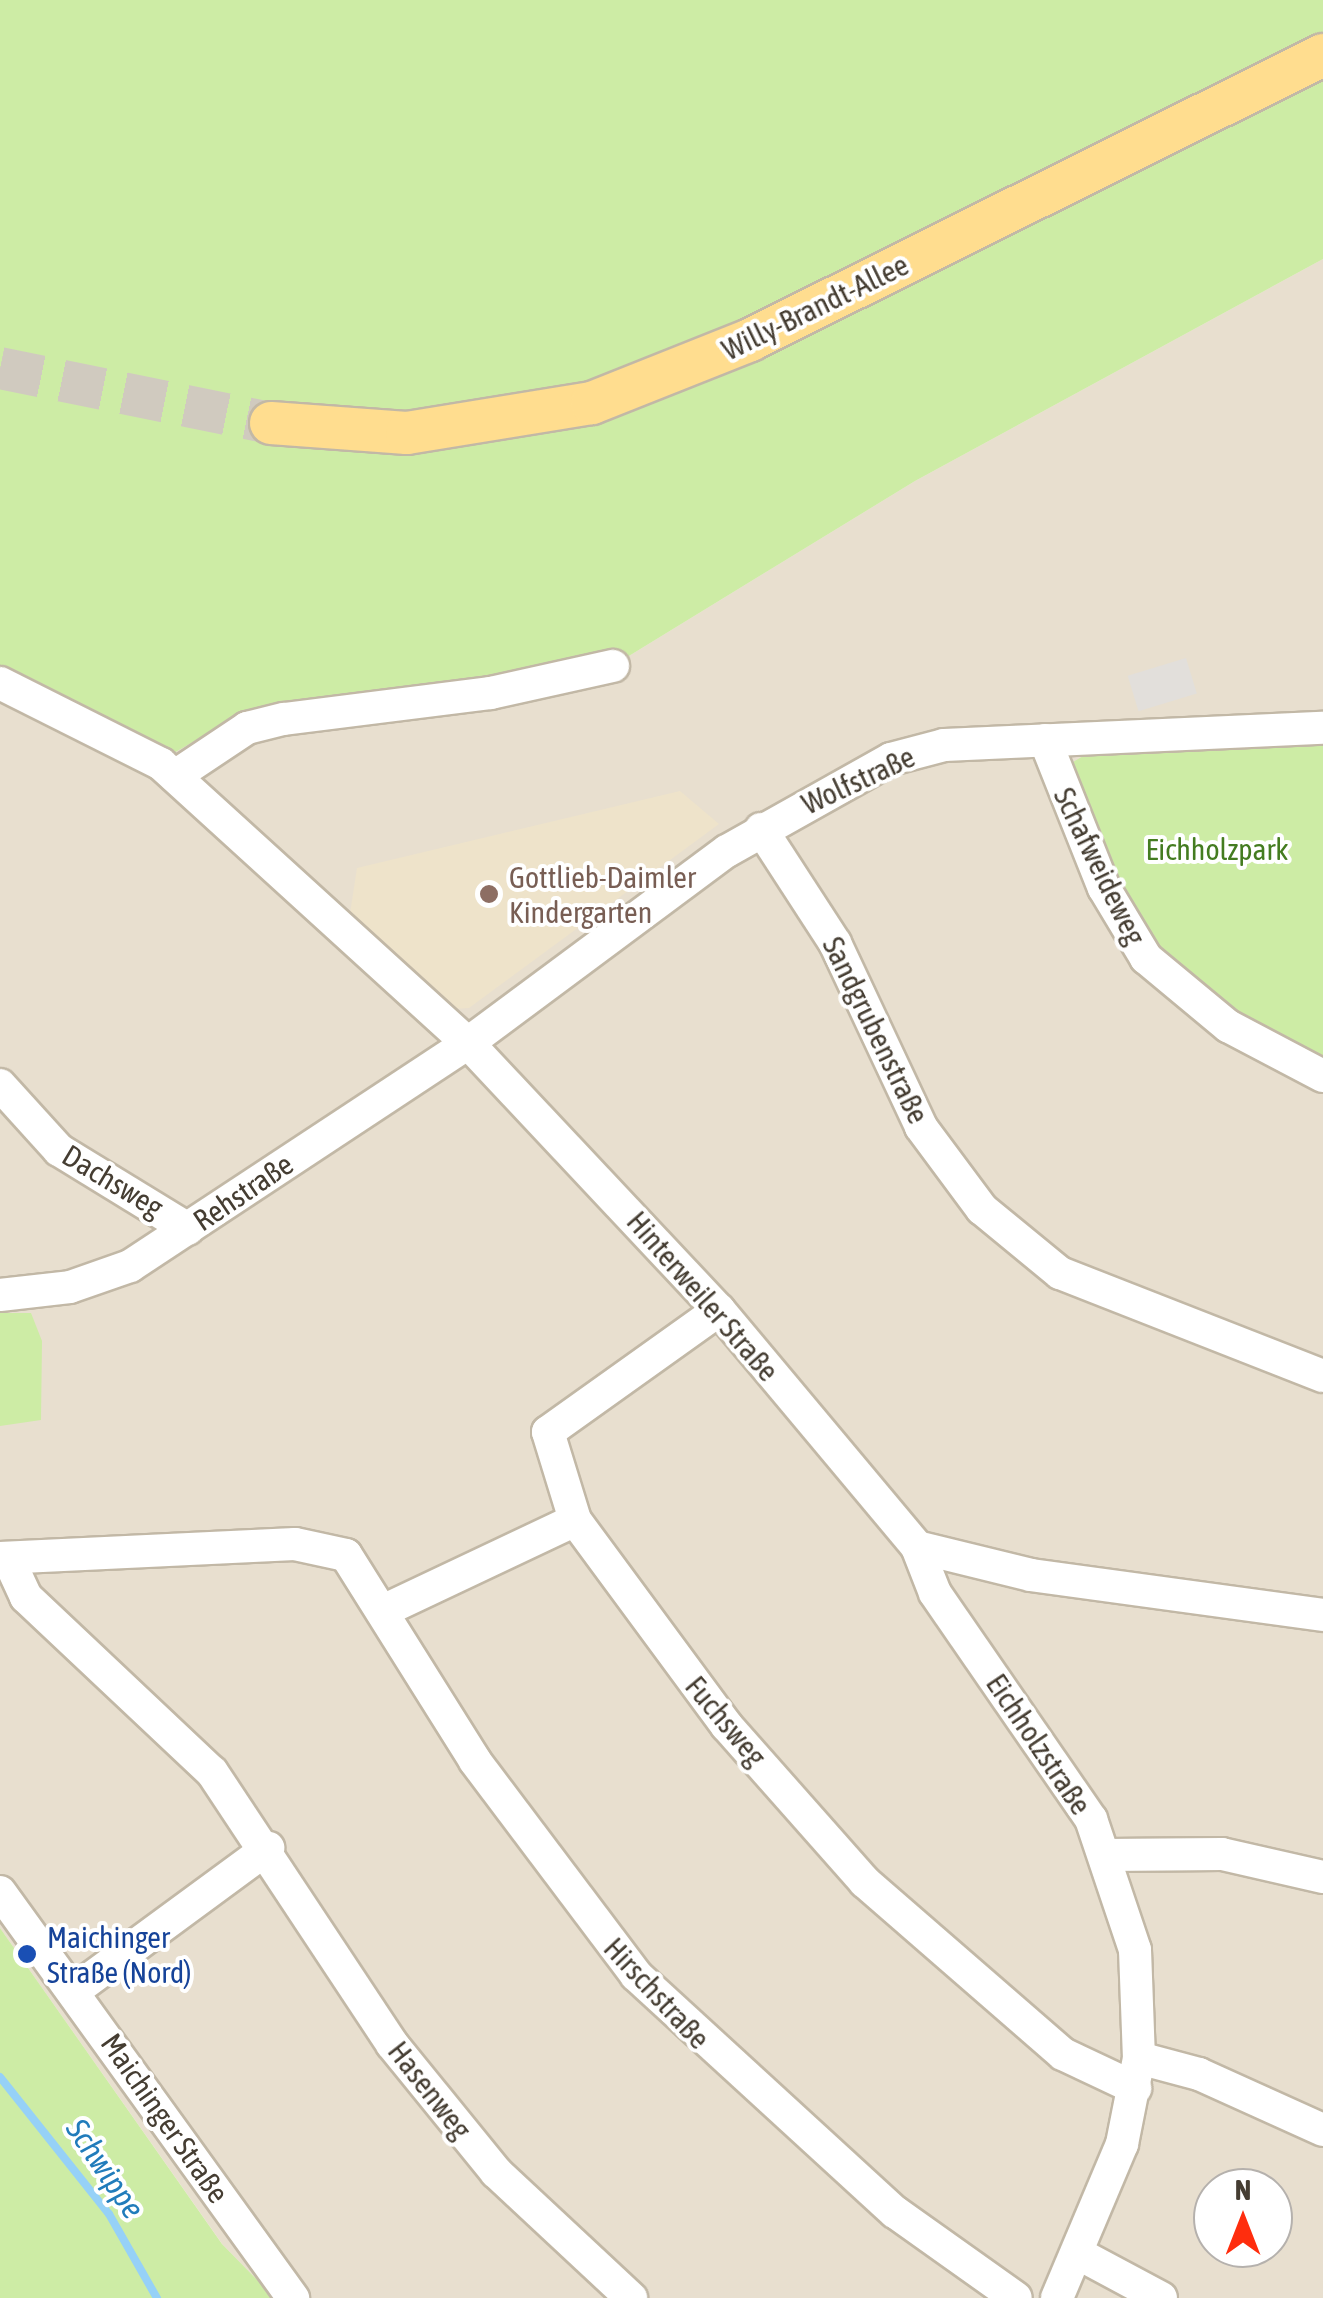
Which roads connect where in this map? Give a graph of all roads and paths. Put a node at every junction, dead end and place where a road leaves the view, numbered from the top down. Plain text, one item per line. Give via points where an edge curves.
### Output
1 (1323, 55) edge
2 (272, 424) tunnel mouth
3 (613, 666) dead end
4 (2, 691) edge
5 (1323, 728) edge
6 (1045, 740) junction
7 (176, 776) junction
8 (761, 829) junction
9 (468, 1043) junction
10 (1323, 1076) edge
11 (0, 1084) edge
12 (188, 1229) junction
13 (0, 1294) edge
14 (719, 1310) junction
15 (1323, 1376) edge
16 (574, 1520) junction
17 (917, 1547) junction
18 (4, 1558) edge
19 (385, 1610) junction
20 (1323, 1616) edge
21 (268, 1848) junction
22 (1107, 1855) junction
23 (1323, 1877) edge
24 (0, 1892) edge
25 (75, 1990) junction
26 (1137, 2073) junction
27 (1323, 2130) edge
28 (1079, 2254) junction
29 (292, 2298) edge
30 (631, 2298) edge
31 (1016, 2298) edge
32 (1057, 2298) edge
33 (1161, 2298) edge

1 - 2 main road, Willy-Brandt-Allee via 830,302 608,398 407,433
3 - 7 street via 491,693 284,719 233,736
4 - 7 street, Hinterweiler Straße
5 - 6 street, Wolfstraße
6 - 8 street, Wolfstraße via 920,749
6 - 10 street, Schafweideweg via 1104,888 1146,958 1228,1026
7 - 9 street, Hinterweiler Straße
8 - 9 street, Wolfstraße
8 - 15 street, Sandgrubenstraße via 835,943 921,1126 982,1208 1060,1273
9 - 12 street, Rehstraße
9 - 14 street, Hinterweiler Straße
11 - 12 street, Dachsweg via 59,1150
12 - 13 street, Rehstraße via 130,1266 70,1287
14 - 16 street, Fuchsweg via 548,1432
14 - 17 street, Hinterweiler Straße
16 - 19 street
16 - 26 street, Fuchsweg via 728,1726 865,1882 1063,2054
17 - 20 street via 1016,1572
17 - 22 street, Eichholzstraße via 935,1593 1069,1780
18 - 19 street, Hirschstraße via 321,1546 356,1562
18 - 21 street, Hasenweg via 26,1597 180,1736
19 - 31 street, Hirschstraße via 474,1761 636,1975 895,2212
21 - 25 street
21 - 30 street, Hasenweg via 437,2101 496,2172
22 - 23 street via 1222,1854
22 - 26 street, Eichholzstraße via 1135,1950
24 - 25 street, Maichinger Straße
25 - 29 street, Maichinger Straße
26 - 27 street, Fuchsweg via 1199,2074
26 - 28 street, Eichholzstraße via 1114,2172
28 - 32 street, Eichholzstraße
28 - 33 street

